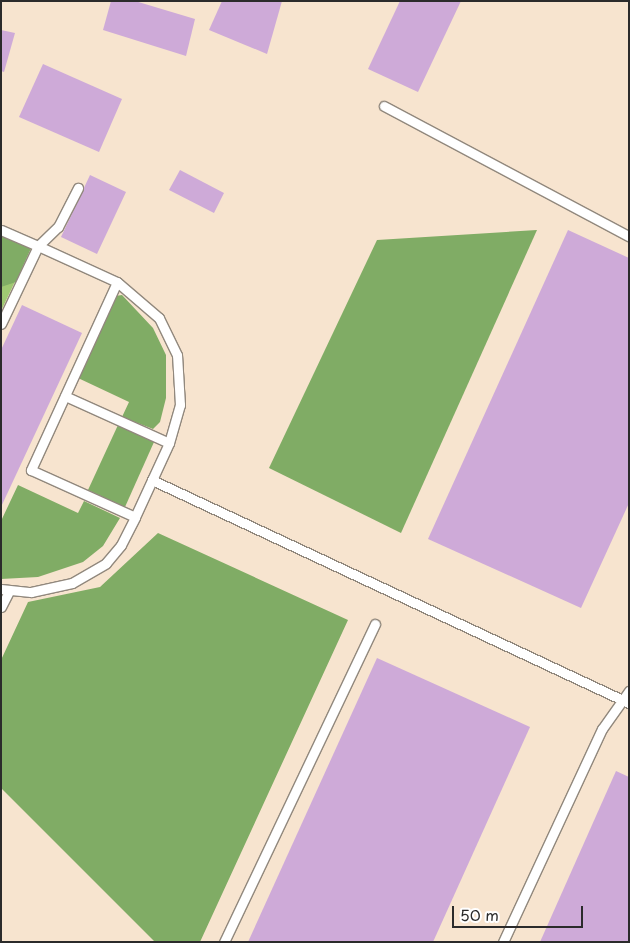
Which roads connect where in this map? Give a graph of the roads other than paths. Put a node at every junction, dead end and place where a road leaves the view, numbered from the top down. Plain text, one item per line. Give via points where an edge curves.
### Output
1 (384, 106) dead end
2 (78, 188) dead end
3 (1, 230) edge
4 (629, 236) edge
5 (38, 246) junction
6 (117, 282) junction
7 (1, 324) edge
8 (65, 396) junction
9 (169, 443) junction
10 (152, 480) junction
11 (135, 517) junction
12 (5, 590) edge
13 (1, 608) edge
14 (375, 624) dead end
15 (629, 691) edge
16 (626, 702) edge
17 (224, 942) edge
18 (503, 942) edge

1 - 4 lane
2 - 5 lane via 58,227
3 - 5 lane
5 - 6 lane
5 - 7 lane
6 - 8 lane
6 - 9 lane via 159,318 177,355 180,405
8 - 9 lane
8 - 11 lane via 31,470
9 - 10 lane
10 - 11 lane
10 - 16 lane
11 - 12 lane via 121,545 91,573 72,583 45,589
12 - 13 lane
14 - 17 lane
15 - 16 lane
16 - 18 lane via 602,729

